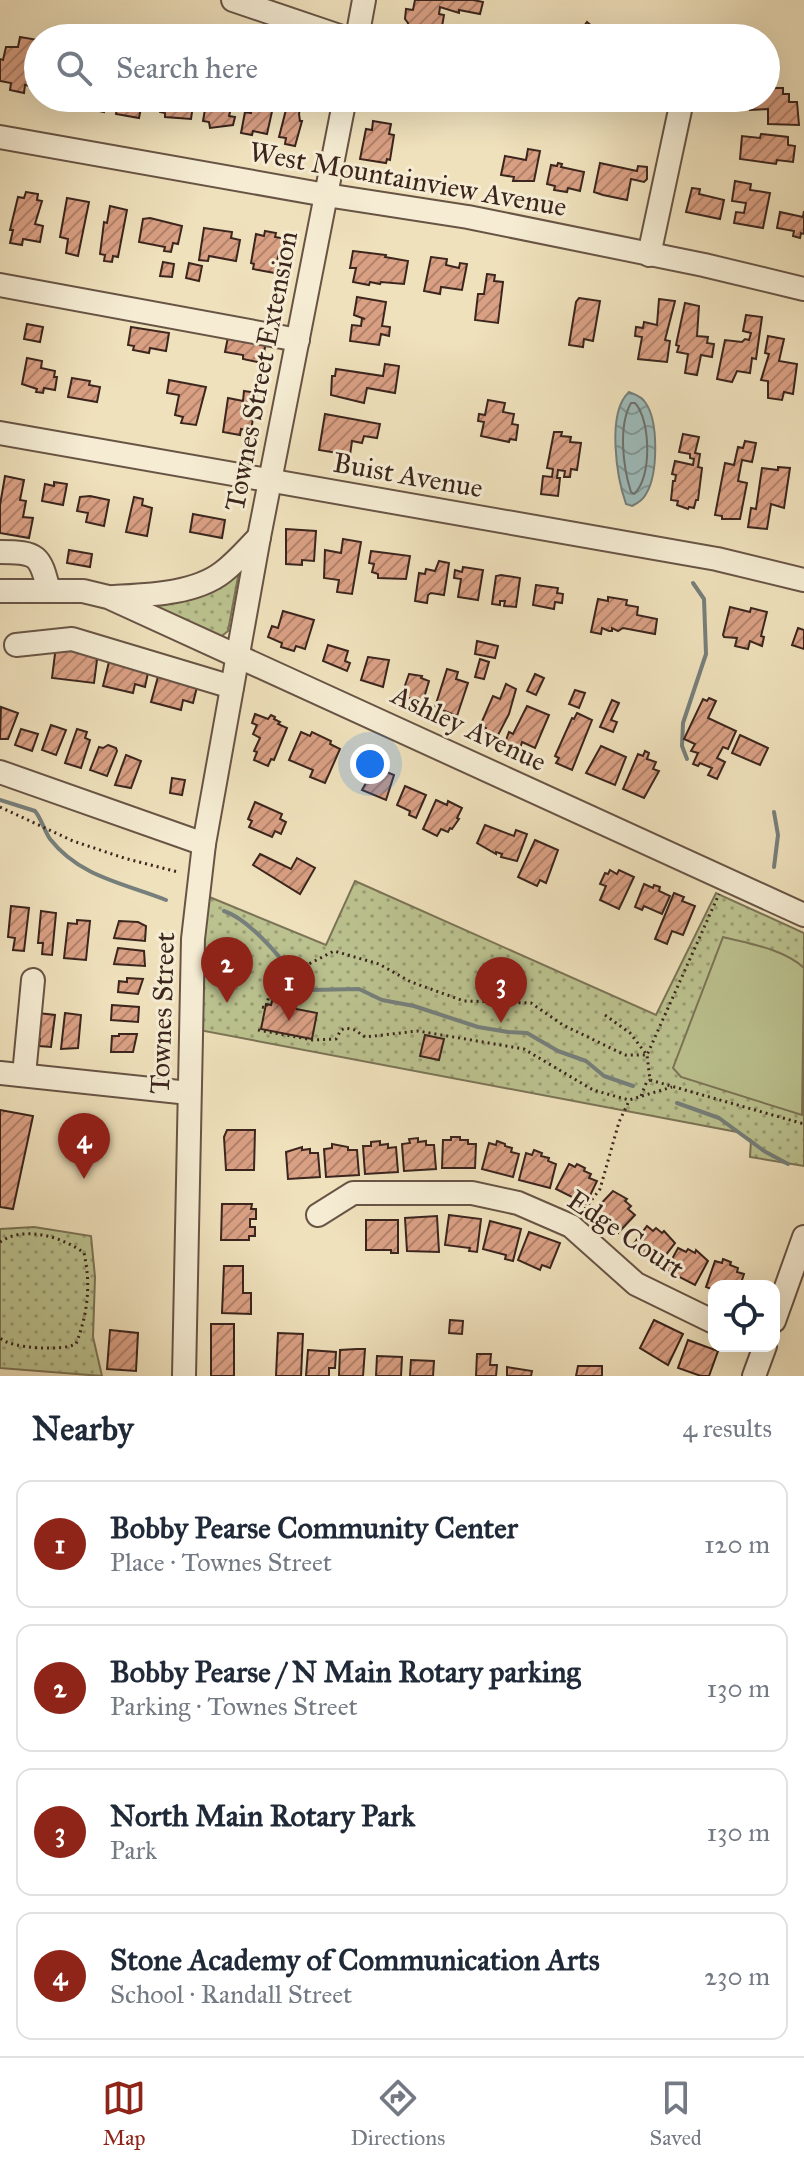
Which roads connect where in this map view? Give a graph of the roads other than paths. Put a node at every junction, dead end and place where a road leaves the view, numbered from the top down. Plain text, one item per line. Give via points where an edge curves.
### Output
1 (233, 0) edge
2 (364, 0) edge
3 (304, 24) edge
4 (360, 24) edge
5 (342, 112) edge
6 (680, 112) edge
7 (0, 137) edge
8 (326, 195) junction
9 (649, 255) junction
10 (0, 285) edge
11 (804, 289) edge
12 (298, 340) junction
13 (0, 433) edge
14 (271, 481) junction
15 (259, 537) junction
16 (0, 552) edge
17 (804, 580) edge
18 (0, 591) edge
19 (49, 591) junction
20 (108, 597) junction
21 (16, 645) dead end
22 (238, 655) junction
23 (232, 687) junction
24 (0, 772) edge
25 (204, 844) junction
26 (804, 915) edge
27 (33, 980) dead end
28 (0, 1073) edge
29 (24, 1075) junction
30 (189, 1093) junction
31 (318, 1215) dead end
32 (804, 1237) edge
33 (780, 1304) edge
34 (708, 1319) edge
35 (763, 1352) edge
36 (184, 1376) edge
37 (754, 1376) edge

1 - 3 street
2 - 4 street
5 - 8 street, Townes Street Extension
6 - 9 street
7 - 8 street, West Mountainview Avenue
8 - 9 street, West Mountainview Avenue via 468,217
8 - 12 street, Townes Street Extension
9 - 11 street, West Mountainview Avenue
10 - 12 street
12 - 14 street, Townes Street Extension
13 - 14 street, Buist Avenue
14 - 15 street, Townes Street Extension
14 - 17 street, Buist Avenue via 717,559
15 - 20 street, Ashley Avenue via 222,572 200,584
15 - 22 street, Townes Street Extension
16 - 19 street via 36,557
18 - 19 street, Ashley Avenue
19 - 20 street, Ashley Avenue
20 - 22 street, Ashley Avenue
21 - 23 street via 72,639
22 - 23 street, Townes Street
22 - 26 street, Ashley Avenue
23 - 25 street, Townes Street
24 - 25 street
25 - 30 street, Townes Street via 193,939
27 - 29 street
28 - 29 street
29 - 30 street
30 - 36 street, Townes Street
31 - 34 street, Edge Court via 353,1193 472,1193 518,1203 571,1226 636,1284
32 - 33 street
35 - 37 street

